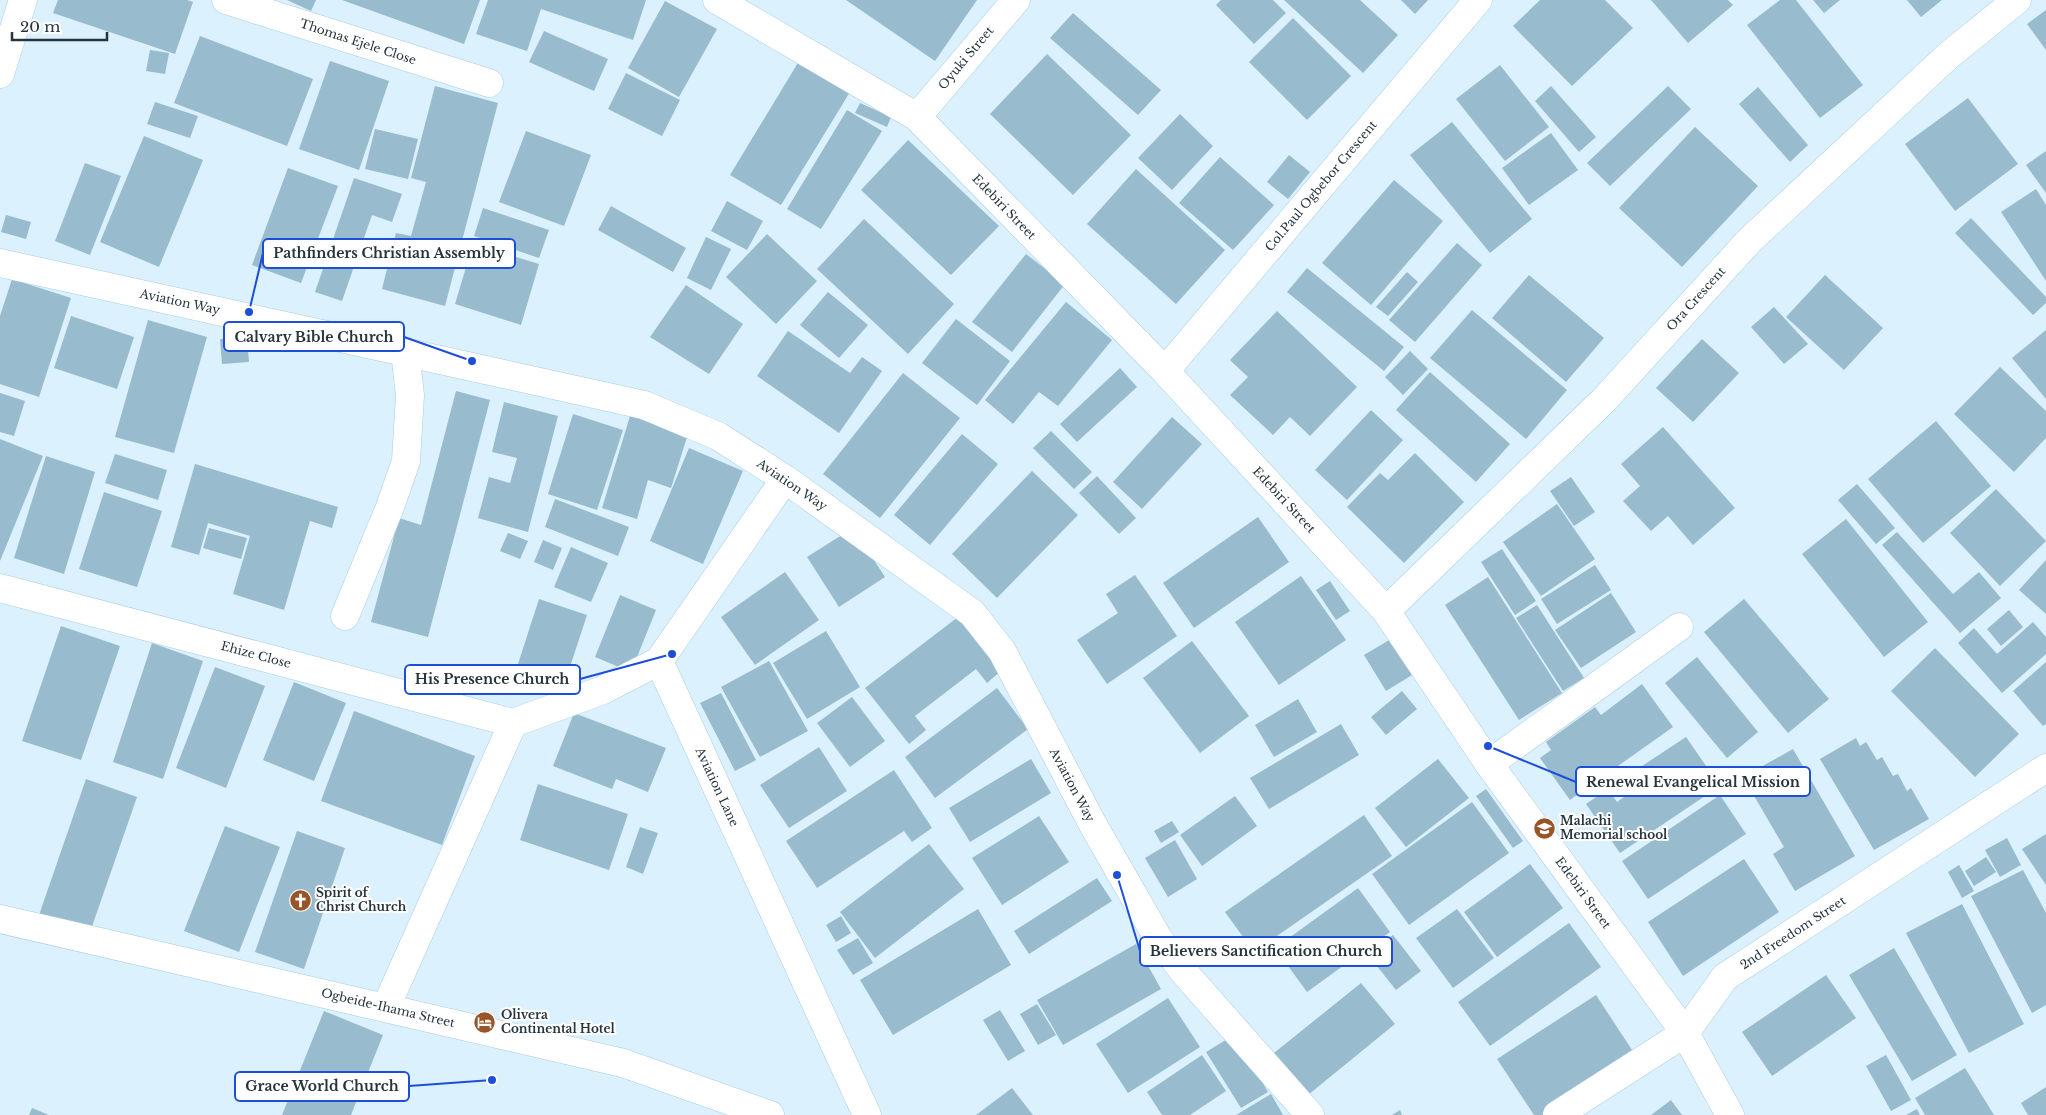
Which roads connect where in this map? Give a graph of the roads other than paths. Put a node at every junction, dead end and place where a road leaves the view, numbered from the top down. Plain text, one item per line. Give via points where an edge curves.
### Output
1 (226, 0) edge
2 (717, 0) edge
3 (1016, 0) edge
4 (1478, 0) edge
5 (2017, 0) edge
6 (14, 11) edge
7 (0, 74) edge
8 (489, 83) dead end
9 (917, 117) junction
10 (0, 262) edge
11 (405, 352) junction
12 (1164, 371) junction
13 (785, 479) junction
14 (0, 588) edge
15 (1386, 611) junction
16 (345, 616) dead end
17 (1679, 627) dead end
18 (659, 661) junction
19 (512, 723) junction
20 (1489, 764) junction
21 (2046, 768) edge
22 (0, 919) edge
23 (386, 1007) junction
24 (1685, 1033) junction
25 (770, 1115) edge
26 (867, 1115) edge
27 (1310, 1115) edge
28 (1557, 1115) edge
29 (1730, 1115) edge

1 - 8 street, Thomas Ejele Close
2 - 9 street, Edebiri Street
3 - 9 street, Oyuki Street
4 - 12 street, Col.Paul Ogbebor Crescent
5 - 15 street, Ora Crescent via 1949,55 1749,241 1605,399
6 - 7 street
9 - 12 street, Edebiri Street
10 - 11 street, Aviation Way
11 - 13 street, Aviation Way via 644,405 718,436
11 - 16 street via 410,395 406,461
12 - 15 street, Edebiri Street
13 - 18 street
13 - 27 street, Aviation Way via 972,613 1002,650 1092,823 1158,938
14 - 19 street, Ehize Close
15 - 20 street, Edebiri Street
17 - 20 street
18 - 19 street via 603,690
18 - 26 street, Aviation Lane
19 - 23 street
20 - 24 street, Edebiri Street
21 - 24 street, 2nd Freedom Street via 1725,977
22 - 23 street, Ogbeide-Ihama Street
23 - 25 street, Ogbeide-Ihama Street via 623,1063
24 - 28 street, 2nd Freedom Street
24 - 29 street, Edebiri Street

